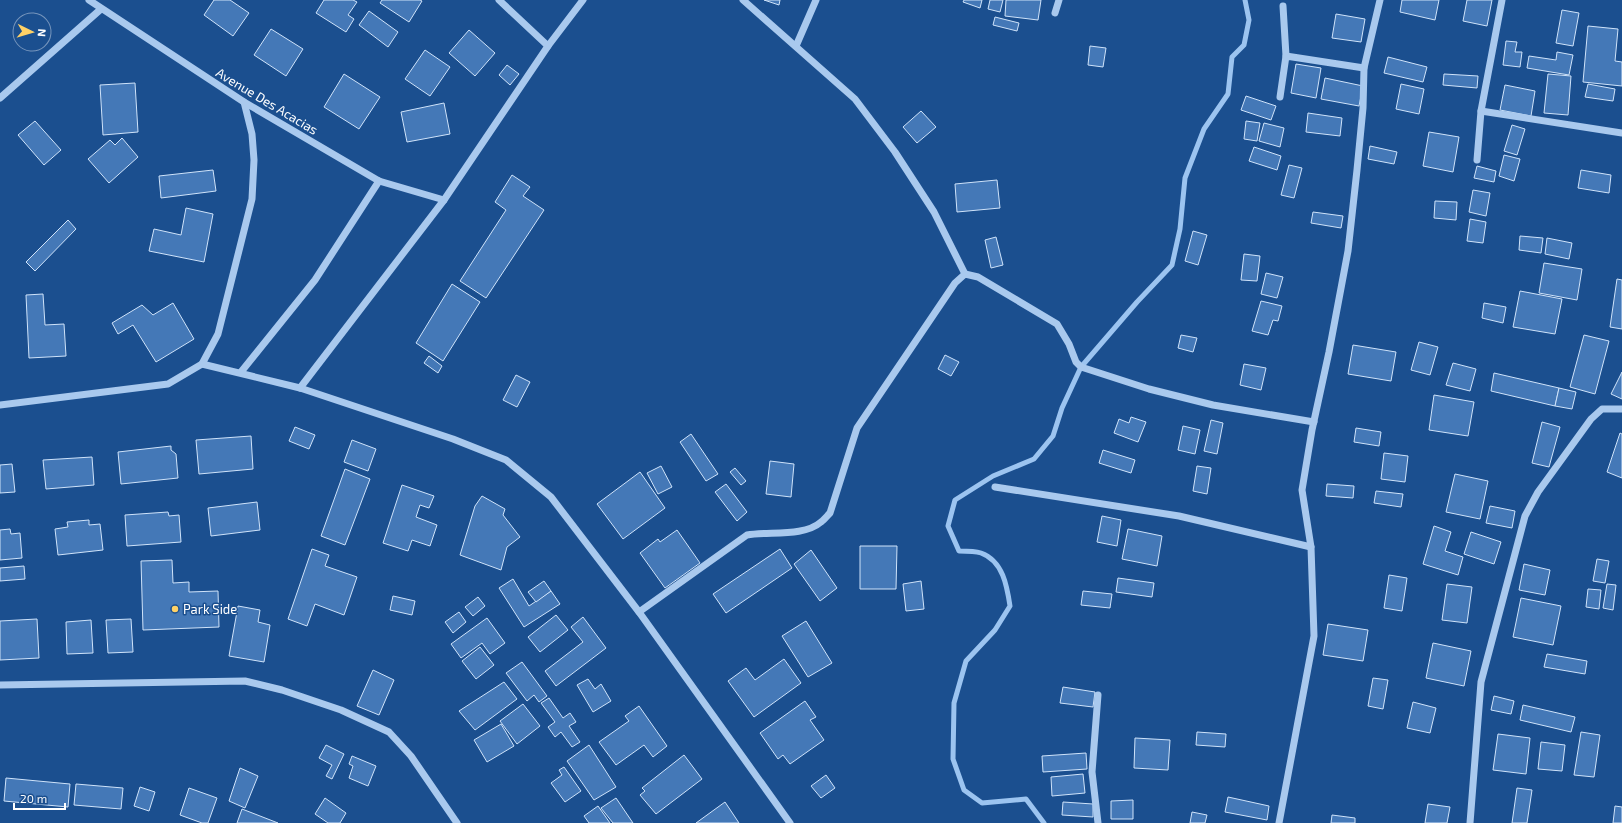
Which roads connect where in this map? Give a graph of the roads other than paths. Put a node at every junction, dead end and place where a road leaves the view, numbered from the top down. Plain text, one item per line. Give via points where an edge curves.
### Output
1 (89, 0) edge
2 (499, 0) edge
3 (583, 0) edge
4 (743, 0) edge
5 (816, 0) edge
6 (1059, 0) edge
7 (1380, 0) edge
8 (1502, 0) edge
9 (1283, 6) dead end
10 (100, 9) junction
11 (1055, 13) dead end
12 (548, 46) junction
13 (796, 46) junction
14 (1286, 56) junction
15 (1364, 68) junction
16 (1280, 97) dead end
17 (0, 98) edge
18 (244, 102) junction
19 (1481, 111) junction
20 (1622, 133) edge
21 (1477, 160) dead end
22 (379, 181) junction
23 (444, 200) junction
24 (965, 274) junction
25 (202, 364) junction
26 (241, 372) junction
27 (300, 388) junction
28 (0, 404) edge
29 (1622, 409) edge
30 (1314, 422) junction
31 (995, 487) dead end
32 (1311, 547) junction
33 (639, 612) junction
34 (0, 685) edge
35 (1098, 695) dead end
36 (457, 823) edge
37 (790, 823) edge
38 (1098, 823) edge
39 (1279, 823) edge
40 (1470, 823) edge

1 - 10 street, Avenue Des Acacias
2 - 12 street
3 - 12 street
4 - 13 street
5 - 13 street
6 - 11 street
7 - 15 street
8 - 19 street
9 - 14 street
10 - 17 street
10 - 18 street, Avenue Des Acacias
12 - 23 street
13 - 24 street via 855,99 896,152 934,212
14 - 15 street
14 - 16 street
15 - 30 street via 1363,108 1348,251
18 - 22 street, Avenue Des Acacias
18 - 25 street via 252,134 252,199 218,334
19 - 20 street
19 - 21 street
22 - 23 street, Avenue Des Acacias
22 - 26 street via 315,280
23 - 27 street
24 - 30 street via 978,277 1056,324 1081,367 1149,389 1213,405
24 - 33 street via 955,283 857,428 830,513 821,523 808,529 779,534 747,535
25 - 26 street
25 - 28 street via 168,384
26 - 27 street
27 - 33 street via 453,439 506,460 551,497
29 - 40 street via 1602,409 1591,419 1546,481 1525,516 1481,682
30 - 32 street via 1302,490
31 - 32 street via 1179,516
32 - 39 street via 1314,636
33 - 37 street
34 - 36 street via 245,681 282,690 341,710 389,732 411,756
35 - 38 street via 1092,772

